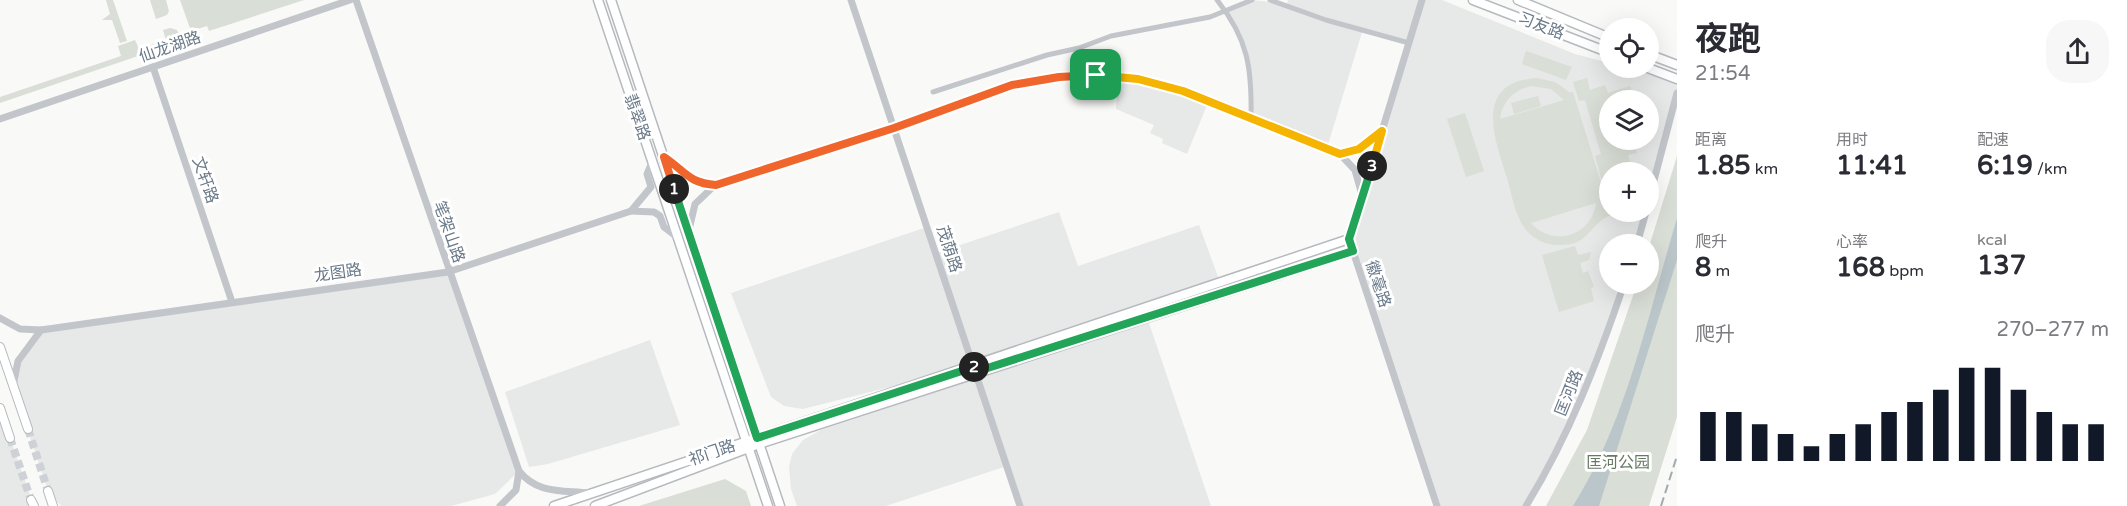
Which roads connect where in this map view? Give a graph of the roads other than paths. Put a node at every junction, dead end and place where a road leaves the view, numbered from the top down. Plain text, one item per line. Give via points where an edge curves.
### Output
1 (350, 0) edge
2 (356, 0) edge
3 (598, 0) edge
4 (612, 0) edge
5 (851, 0) edge
6 (1217, 0) edge
7 (1252, 0) edge
8 (1269, 0) edge
9 (1422, 0) edge
10 (1473, 0) edge
11 (1518, 0) edge
12 (1225, 10) junction
13 (1599, 33) edge
14 (1409, 43) junction
15 (1599, 48) edge
16 (1659, 58) edge
17 (1677, 65) edge
18 (153, 67) junction
19 (1659, 72) edge
20 (1677, 79) edge
21 (933, 92) dead end
22 (1677, 93) edge
23 (1251, 117) junction
24 (0, 119) edge
25 (894, 128) junction
26 (1382, 131) junction
27 (1340, 154) junction
28 (664, 157) junction
29 (652, 162) junction
30 (1659, 162) edge
31 (716, 185) junction
32 (1363, 198) junction
33 (631, 211) junction
34 (689, 233) junction
35 (677, 237) junction
36 (1349, 239) junction
37 (1353, 251) junction
38 (448, 272) junction
39 (1620, 294) edge
40 (232, 302) junction
41 (0, 318) edge
42 (41, 330) junction
43 (0, 347) edge
44 (974, 369) junction
45 (13, 386) junction
46 (0, 408) edge
47 (28, 429) tunnel mouth
48 (10, 438) tunnel mouth
49 (758, 441) junction
50 (747, 445) junction
51 (519, 471) junction
52 (48, 491) tunnel mouth
53 (594, 493) junction
54 (53, 506) edge
55 (500, 506) edge
56 (554, 506) edge
57 (595, 506) edge
58 (768, 506) edge
59 (780, 506) edge
60 (1020, 506) edge
61 (1437, 506) edge
62 (1526, 506) edge

1 - 18 street, 仙龙湖路
2 - 38 street, 笔架山路
3 - 29 main road, 翡翠路
4 - 28 main road, 翡翠路
5 - 25 street, 茂荫路
6 - 12 street
7 - 12 street
8 - 14 street
9 - 14 street
10 - 15 main road, 习友路
11 - 13 main road, 习友路
12 - 21 street via 1169,27 1111,36
12 - 23 street via 1243,40 1248,60
14 - 26 street
16 - 17 main road
18 - 24 street, 仙龙湖路
18 - 40 street, 文轩路
19 - 20 main road
22 - 30 street
23 - 25 street via 1183,91 1138,79 1096,75 1012,85
23 - 27 street
25 - 31 street
25 - 44 street, 茂荫路
26 - 27 street via 1359,149
26 - 32 street
27 - 32 street via 1355,170
28 - 31 street via 686,177 700,184
28 - 34 main road, 翡翠路
29 - 33 street via 647,174 651,187
29 - 35 main road, 翡翠路
31 - 34 street via 695,204
32 - 36 street
33 - 35 street via 654,212 664,228
33 - 38 street, 龙图路
34 - 49 main road, 翡翠路
35 - 50 main road, 翡翠路
36 - 37 street, 徽毫路
36 - 44 main road, 祁门路
37 - 44 main road, 祁门路
37 - 61 street, 徽毫路
38 - 40 street, 龙图路
38 - 51 street, 笔架山路
39 - 62 street, 匡河路 via 1575,416
40 - 42 street, 龙图路
41 - 42 street, 龙图路 via 20,329
42 - 45 street via 18,361
43 - 45 main road
44 - 49 main road, 祁门路
44 - 60 street, 茂荫路
45 - 47 main road
46 - 48 main road
49 - 50 main road, 祁门路
49 - 59 main road, 翡翠路
50 - 53 main road, 祁门路
50 - 57 main road, 祁门路
50 - 58 main road, 翡翠路
51 - 53 street via 532,485 543,489
51 - 55 street via 516,490
52 - 54 main road
53 - 56 main road, 祁门路

